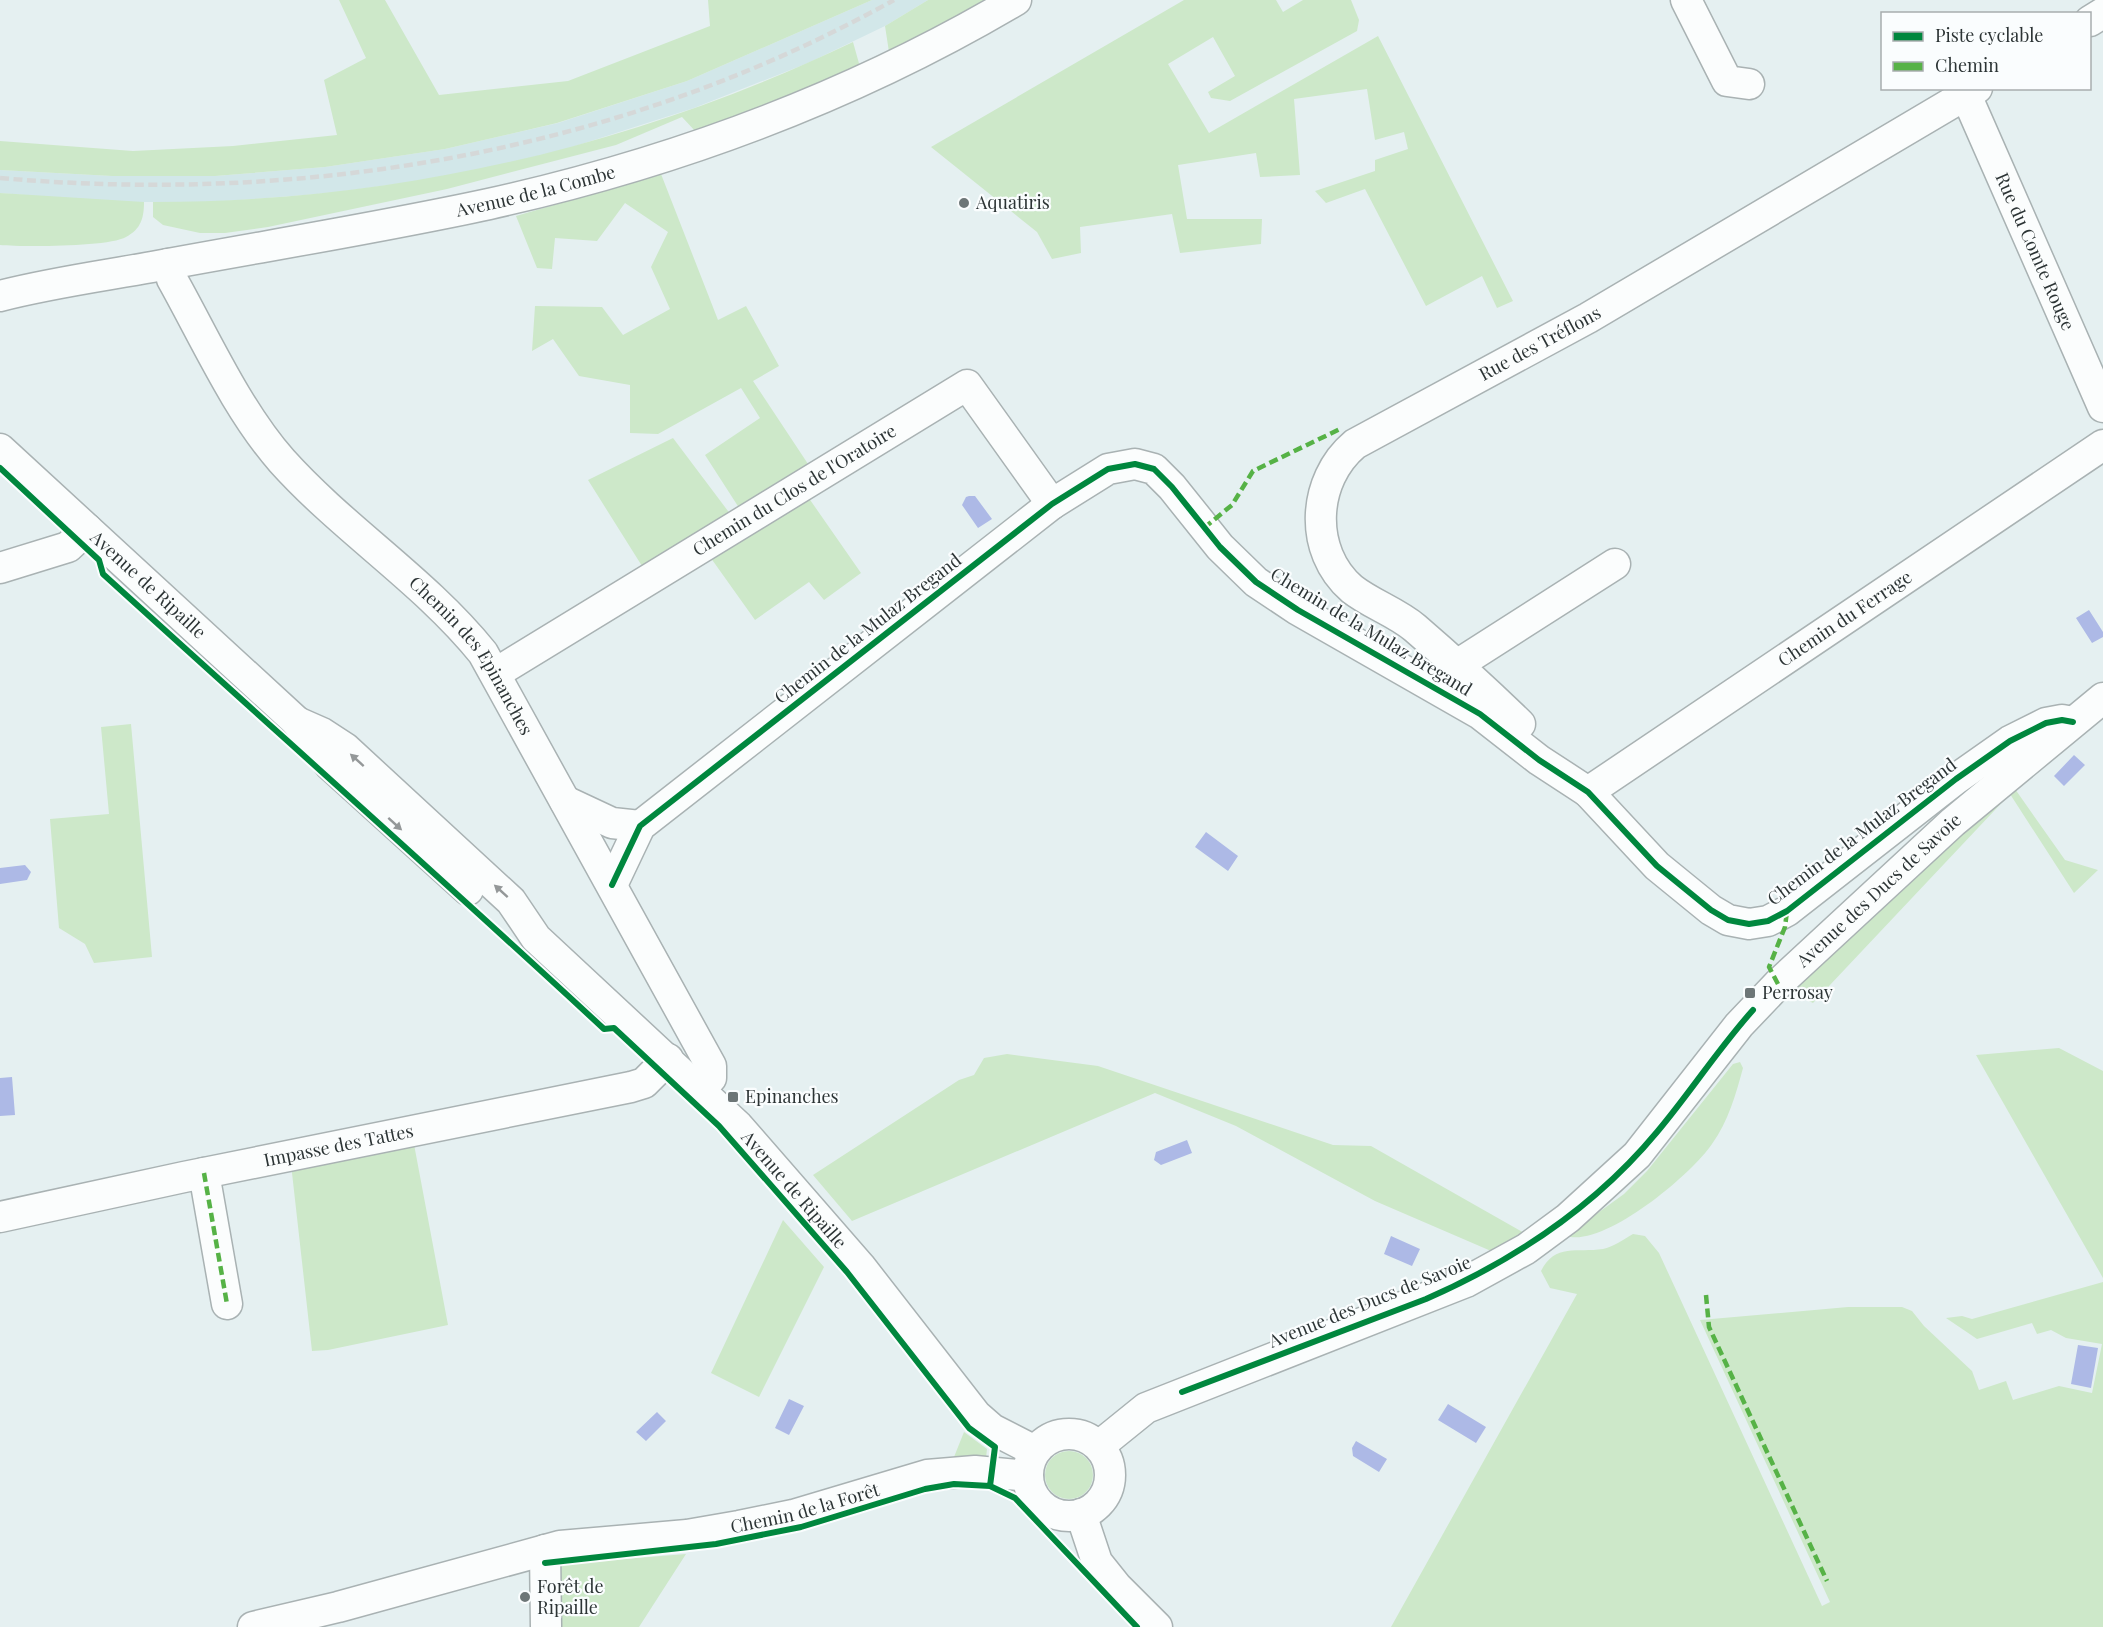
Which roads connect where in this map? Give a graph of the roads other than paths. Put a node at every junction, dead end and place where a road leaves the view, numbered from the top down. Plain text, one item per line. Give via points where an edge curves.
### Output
1 (1016, 0) edge
2 (1686, 0) edge
3 (1749, 84) dead end
4 (1971, 92) edge
5 (168, 264) junction
6 (9, 291) edge
7 (2103, 408) edge
8 (2103, 445) edge
9 (2, 454) edge
10 (1052, 504) junction
11 (87, 529) junction
12 (1615, 564) dead end
13 (0, 568) edge
14 (1457, 666) junction
15 (496, 673) junction
16 (2103, 698) edge
17 (2073, 722) junction
18 (1588, 792) junction
19 (565, 801) junction
20 (640, 826) junction
21 (612, 885) junction
22 (668, 1059) junction
23 (701, 1089) junction
24 (204, 1173) junction
25 (0, 1217) edge
26 (226, 1304) dead end
27 (1099, 1446) junction
28 (1031, 1463) junction
29 (1081, 1514) junction
30 (545, 1550) junction
31 (253, 1627) edge
32 (546, 1627) edge
33 (1157, 1627) edge

1 - 5 street, Avenue de la Combe via 918,53 829,94 667,156 489,204
2 - 3 street via 1728,81
4 - 7 street, Rue du Comte Rouge
4 - 14 street, Rue des Tréflons via 1700,255 1342,455 1322,500 1322,533 1332,566 1354,590 1403,619
5 - 6 street, Avenue de la Combe
5 - 15 street, Chemin des Epinanches via 172,279 270,447 452,618
8 - 18 street, Chemin du Ferrage
9 - 11 street, Avenue de Ripaille
10 - 15 street, Chemin du Clos de l'Oratoire via 967,385
10 - 18 street, Chemin de la Mulaz Bregand via 1108,469 1135,464 1154,469 1220,547 1263,586 1480,714
10 - 20 street, Chemin de la Mulaz Bregand
11 - 13 street via 68,547
11 - 22 street, Avenue de Ripaille via 297,722 345,748 439,849 511,901 536,938
12 - 14 street
14 - 18 street, Rue des Tréflons
15 - 19 street, Chemin des Epinanches
16 - 17 street, Avenue des Ducs de Savoie
17 - 18 street, Chemin de la Mulaz Bregand via 2046,723 2010,741 1779,916 1759,923 1738,923 1710,910 1657,866
17 - 27 street, Avenue des Ducs de Savoie via 1953,822 1772,991 1739,1026 1636,1155 1560,1224 1526,1249 1466,1282 1164,1399 1135,1415
19 - 20 street via 612,824
19 - 21 street, Chemin des Epinanches
20 - 21 street, Chemin de la Mulaz Bregand
21 - 23 street, Chemin des Epinanches via 711,1066 712,1074
22 - 23 street, Avenue de Ripaille
22 - 24 street, Impasse des Tattes via 644,1083 631,1087
23 - 28 street, Avenue de Ripaille via 860,1266 976,1415
24 - 25 street, Impasse des Tattes
24 - 26 street
27 - 28 street via 1087,1438 1068,1434 1049,1438
27 - 29 street via 1110,1466 1109,1484 1098,1505
28 - 29 street via 1032,1494 1043,1507 1059,1515
28 - 30 street, Chemin de la Forêt via 934,1474 792,1515 739,1526
29 - 33 street via 1097,1562
30 - 31 street, Chemin de la Forêt
30 - 32 street

